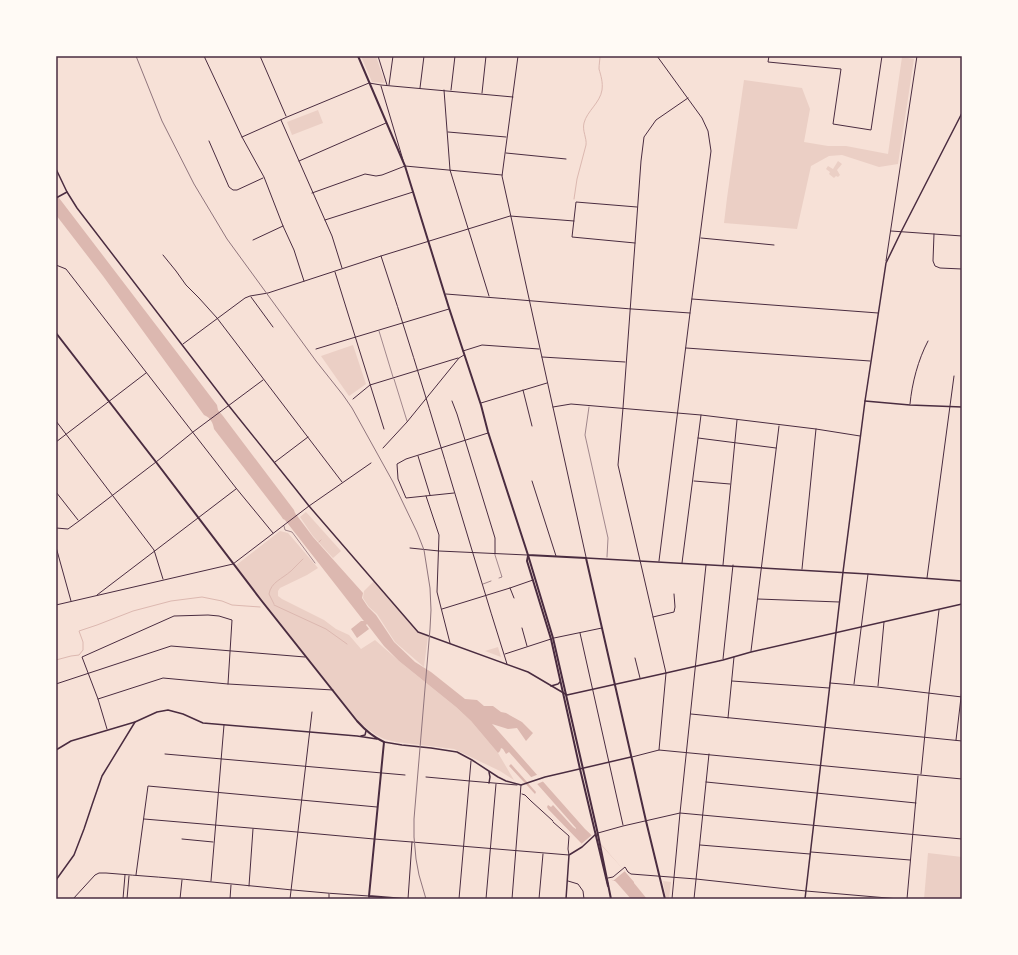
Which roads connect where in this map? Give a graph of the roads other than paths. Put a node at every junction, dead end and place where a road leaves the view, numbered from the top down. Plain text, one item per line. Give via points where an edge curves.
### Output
1 (204, 56) edge
2 (260, 56) edge
3 (358, 56) edge
4 (378, 56) edge
5 (393, 56) edge
6 (424, 56) edge
7 (456, 56) edge
8 (486, 56) edge
9 (518, 56) edge
10 (657, 56) edge
11 (769, 56) edge
12 (882, 56) edge
13 (917, 56) edge
14 (369, 83) junction
15 (381, 85) junction
16 (388, 86) junction
17 (420, 88) junction
18 (444, 90) junction
19 (451, 91) junction
20 (482, 94) junction
21 (513, 97) junction
22 (688, 98) junction
23 (962, 112) edge
24 (287, 117) junction
25 (281, 120) junction
26 (386, 122) junction
27 (447, 132) junction
28 (242, 137) junction
29 (507, 137) junction
30 (209, 141) dead end
31 (505, 153) junction
32 (566, 159) dead end
33 (299, 161) junction
34 (405, 166) junction
35 (56, 169) edge
36 (450, 170) junction
37 (502, 175) junction
38 (264, 177) junction
39 (67, 192) junction
40 (414, 192) junction
41 (312, 193) junction
42 (56, 198) edge
43 (638, 207) junction
44 (510, 216) junction
45 (325, 220) junction
46 (574, 221) junction
47 (283, 226) junction
48 (468, 229) junction
49 (891, 231) junction
50 (901, 232) junction
51 (934, 234) junction
52 (962, 236) edge
53 (700, 238) junction
54 (253, 240) dead end
55 (429, 241) junction
56 (635, 243) junction
57 (774, 245) dead end
58 (163, 255) dead end
59 (381, 256) junction
60 (886, 263) junction
61 (56, 265) edge
62 (343, 269) junction
63 (962, 269) edge
64 (335, 272) junction
65 (304, 281) junction
66 (445, 294) junction
67 (250, 296) junction
68 (489, 297) junction
69 (692, 299) junction
70 (529, 300) junction
71 (449, 308) junction
72 (630, 309) junction
73 (690, 313) junction
74 (878, 314) junction
75 (217, 318) junction
76 (403, 323) junction
77 (273, 327) dead end
78 (379, 330) junction
79 (56, 333) edge
80 (356, 338) junction
81 (928, 340) dead end
82 (182, 345) junction
83 (686, 348) junction
84 (316, 349) dead end
85 (540, 349) junction
86 (463, 351) junction
87 (464, 355) junction
88 (542, 356) junction
89 (459, 358) junction
90 (872, 361) junction
91 (626, 362) junction
92 (417, 370) junction
93 (146, 373) junction
94 (954, 376) dead end
95 (393, 377) junction
96 (264, 380) junction
97 (547, 383) junction
98 (370, 385) junction
99 (523, 390) junction
100 (353, 399) dead end
101 (426, 400) junction
102 (452, 401) dead end
103 (865, 401) junction
104 (109, 402) junction
105 (480, 404) junction
106 (589, 405) junction
107 (910, 405) junction
108 (229, 406) junction
109 (553, 407) junction
110 (950, 407) junction
111 (623, 408) junction
112 (962, 408) edge
113 (678, 412) junction
114 (701, 415) junction
115 (737, 420) junction
116 (56, 421) edge
117 (407, 422) junction
118 (780, 425) junction
119 (532, 426) dead end
120 (384, 429) dead end
121 (816, 429) junction
122 (193, 432) junction
123 (488, 432) junction
124 (66, 434) junction
125 (308, 436) junction
126 (861, 436) junction
127 (698, 438) junction
128 (465, 440) junction
129 (56, 442) edge
130 (735, 442) junction
131 (383, 448) dead end
132 (441, 448) junction
133 (776, 448) junction
134 (418, 455) junction
135 (156, 462) junction
136 (274, 463) junction
137 (371, 463) dead end
138 (532, 481) dead end
139 (692, 481) junction
140 (342, 482) junction
141 (731, 484) junction
142 (236, 488) junction
143 (56, 492) edge
144 (454, 493) junction
145 (112, 495) junction
146 (426, 496) junction
147 (430, 496) junction
148 (309, 506) junction
149 (198, 517) junction
150 (79, 521) junction
151 (283, 525) junction
152 (56, 528) edge
153 (273, 533) junction
154 (56, 547) edge
155 (410, 548) dead end
156 (154, 550) junction
157 (439, 551) junction
158 (473, 553) junction
159 (495, 554) junction
160 (528, 555) junction
161 (556, 557) junction
162 (586, 558) junction
163 (607, 559) junction
164 (640, 561) junction
165 (659, 562) junction
166 (316, 563) dead end
167 (682, 563) junction
168 (233, 564) junction
169 (706, 564) junction
170 (723, 565) junction
171 (733, 566) junction
172 (762, 568) junction
173 (802, 570) junction
174 (843, 572) junction
175 (868, 574) junction
176 (499, 578) dead end
177 (927, 578) junction
178 (534, 579) junction
179 (163, 580) junction
180 (491, 581) dead end
181 (962, 581) edge
182 (482, 584) junction
183 (510, 588) junction
184 (674, 594) dead end
185 (486, 595) junction
186 (97, 596) junction
187 (514, 598) dead end
188 (758, 599) junction
189 (72, 601) junction
190 (840, 602) junction
191 (962, 604) edge
192 (56, 605) edge
193 (442, 609) junction
194 (939, 609) junction
195 (653, 617) junction
196 (884, 622) junction
197 (861, 626) junction
198 (522, 628) dead end
199 (602, 628) junction
200 (836, 632) junction
201 (580, 633) junction
202 (552, 639) junction
203 (451, 644) junction
204 (527, 646) junction
205 (231, 651) junction
206 (751, 652) junction
207 (504, 654) junction
208 (306, 657) junction
209 (734, 657) junction
210 (635, 658) dead end
211 (723, 660) junction
212 (507, 664) junction
213 (696, 666) junction
214 (89, 673) junction
215 (666, 673) junction
216 (562, 677) junction
217 (640, 678) junction
218 (561, 680) junction
219 (732, 681) junction
220 (830, 683) junction
221 (56, 684) edge
222 (228, 684) junction
223 (615, 684) junction
224 (854, 685) junction
225 (550, 686) junction
226 (877, 687) junction
227 (830, 688) junction
228 (962, 689) edge
229 (333, 690) junction
230 (592, 690) junction
231 (930, 693) junction
232 (565, 694) junction
233 (962, 697) edge
234 (98, 699) junction
235 (312, 712) dead end
236 (690, 714) junction
237 (728, 718) junction
238 (135, 722) junction
239 (224, 725) junction
240 (825, 728) junction
241 (107, 730) junction
242 (366, 731) junction
243 (309, 732) junction
244 (357, 736) junction
245 (925, 738) junction
246 (379, 739) junction
247 (956, 741) junction
248 (962, 741) edge
249 (384, 742) junction
250 (56, 750) edge
251 (659, 750) junction
252 (686, 752) junction
253 (165, 754) dead end
254 (710, 754) junction
255 (631, 757) junction
256 (222, 759) junction
257 (472, 760) junction
258 (609, 762) junction
259 (305, 766) junction
260 (821, 766) junction
261 (581, 769) junction
262 (489, 772) junction
263 (381, 773) junction
264 (405, 775) dead end
265 (918, 775) junction
266 (921, 775) junction
267 (426, 777) dead end
268 (962, 779) edge
269 (470, 781) junction
270 (706, 782) junction
271 (490, 783) junction
272 (496, 784) junction
273 (521, 785) junction
274 (218, 792) junction
275 (521, 794) junction
276 (817, 794) junction
277 (301, 799) junction
278 (916, 803) junction
279 (378, 807) junction
280 (680, 813) junction
281 (703, 816) junction
282 (144, 818) junction
283 (646, 821) junction
284 (215, 825) junction
285 (814, 825) junction
286 (623, 826) junction
287 (253, 828) junction
288 (297, 832) junction
289 (913, 834) junction
290 (596, 835) junction
291 (962, 838) edge
292 (182, 839) dead end
293 (374, 839) junction
294 (214, 842) junction
295 (412, 842) junction
296 (700, 845) junction
297 (464, 847) junction
298 (490, 849) junction
299 (516, 851) junction
300 (543, 853) junction
301 (810, 853) junction
302 (569, 856) junction
303 (910, 860) junction
304 (126, 875) junction
305 (129, 875) junction
306 (136, 875) junction
307 (660, 876) junction
308 (607, 877) junction
309 (675, 877) junction
310 (696, 878) junction
311 (56, 880) edge
312 (182, 880) junction
313 (567, 880) junction
314 (211, 882) junction
315 (231, 884) junction
316 (249, 886) junction
317 (291, 890) junction
318 (806, 891) junction
319 (329, 894) junction
320 (369, 898) edge
321 (73, 899) edge
322 (123, 899) edge
323 (127, 899) edge
324 (180, 899) edge
325 (230, 899) edge
326 (290, 899) edge
327 (329, 899) edge
328 (407, 899) edge
329 (459, 899) edge
330 (486, 899) edge
331 (512, 899) edge
332 (539, 899) edge
333 (566, 899) edge
334 (584, 899) edge
335 (611, 899) edge
336 (665, 899) edge
337 (672, 899) edge
338 (694, 899) edge
339 (805, 899) edge
340 (899, 899) edge
341 (907, 899) edge

1 - 28 street
2 - 24 street
3 - 14 main road
4 - 16 street
5 - 16 street
6 - 17 street
7 - 19 street
8 - 20 street
9 - 21 street
10 - 22 street
11 - 12 street via 768,62 841,69 833,124 871,130
13 - 49 street
14 - 15 street
14 - 24 street
14 - 26 main road
15 - 16 street
15 - 34 street
16 - 17 street
17 - 18 street
18 - 19 street
18 - 27 street
19 - 20 street
20 - 21 street
21 - 29 street
22 - 43 street via 656,120 644,138
22 - 53 street via 708,131 712,151
23 - 50 street
24 - 25 street
25 - 28 street
25 - 33 street
26 - 33 street
26 - 34 main road
27 - 29 street
27 - 36 street
28 - 38 street
29 - 31 street
30 - 38 street via 229,187 233,190
31 - 32 street
31 - 37 street
33 - 41 street
34 - 36 street
34 - 40 main road
34 - 41 street via 382,176 365,174
35 - 39 street
36 - 37 street
36 - 48 street
37 - 44 street
38 - 47 street
39 - 42 street
39 - 82 street
40 - 45 street
40 - 55 main road
41 - 45 street
43 - 46 street via 576,202
43 - 56 street
44 - 46 street
44 - 48 street
44 - 70 street
45 - 62 street
46 - 56 street via 572,237
47 - 54 street
47 - 65 street
48 - 55 street
48 - 68 street
49 - 50 street
49 - 60 street
50 - 51 street
50 - 60 street
51 - 52 street
51 - 63 street via 935,266
53 - 57 street
53 - 69 street
55 - 59 street
55 - 66 main road
56 - 72 street
58 - 75 street via 186,286
59 - 62 street
59 - 76 street
60 - 74 street
61 - 93 street via 66,269
62 - 64 street
64 - 65 street
64 - 80 street
65 - 67 street
66 - 68 street
66 - 71 main road
67 - 75 street
67 - 77 street
68 - 70 street
69 - 73 street
69 - 74 street
70 - 72 street
70 - 85 street
71 - 76 street
71 - 86 main road
72 - 73 street
72 - 91 street
73 - 83 street
74 - 90 street
75 - 82 street
75 - 96 street
76 - 78 street
76 - 92 street
78 - 80 street
78 - 95 lane
79 - 104 main road
80 - 84 street
80 - 98 street
81 - 107 street via 916,372
82 - 108 street
83 - 90 street
83 - 113 street
85 - 86 street via 482,345
85 - 88 street
86 - 87 main road
87 - 89 street
87 - 105 main road
88 - 91 street
88 - 97 street
89 - 92 street
89 - 101 street
90 - 103 street
91 - 111 street
92 - 95 street
92 - 101 street
93 - 104 street
93 - 122 street
94 - 110 street
95 - 98 street
95 - 117 lane
96 - 108 street
96 - 125 street
97 - 99 street
97 - 109 street
98 - 100 street
98 - 120 street
99 - 105 street
99 - 119 street
101 - 117 street
101 - 132 street
102 - 128 street
103 - 107 street
103 - 126 street
104 - 124 street
104 - 135 main road
105 - 123 main road
106 - 109 street
106 - 111 street
106 - 163 lane via 586,435 608,538
107 - 110 street
108 - 122 street
108 - 136 street
109 - 162 street
110 - 112 street
110 - 177 street
111 - 113 street
111 - 164 street via 618,465
113 - 114 street
113 - 165 street
114 - 115 street
114 - 127 street
115 - 118 street
115 - 130 street
116 - 124 street
117 - 131 street
118 - 121 street
118 - 133 street
121 - 126 street
121 - 173 street
122 - 135 street
122 - 142 street
123 - 128 street
123 - 160 main road
124 - 129 street
124 - 145 street
125 - 136 street
125 - 140 street
126 - 174 street
127 - 130 street
127 - 139 street
128 - 132 street
128 - 159 street via 495,538
130 - 133 street
130 - 141 street
132 - 134 street
132 - 144 street
133 - 172 street
134 - 146 street via 397,464 398,478 406,498
134 - 147 street
135 - 145 street
135 - 149 main road
136 - 148 street
137 - 140 street
138 - 161 street
139 - 141 street
139 - 167 street
140 - 148 street
141 - 170 street
142 - 149 street
142 - 153 street
143 - 150 street
144 - 147 street
144 - 158 street
145 - 150 street
145 - 156 street
146 - 147 street
146 - 157 street via 439,536
148 - 151 street
148 - 203 street via 418,632
149 - 156 street
149 - 168 main road
150 - 152 street via 68,528
151 - 153 street
151 - 166 lane via 285,530 292,532
153 - 168 street
154 - 189 street
155 - 157 street
156 - 179 street
156 - 186 street
157 - 158 street
157 - 193 street via 437,592
158 - 159 street
158 - 182 street
159 - 160 street
159 - 176 lane via 502,577
160 - 161 main road
160 - 178 main road
161 - 162 main road
162 - 163 street
162 - 199 main road
163 - 164 street
164 - 165 street
164 - 195 street
165 - 167 street
167 - 169 street
168 - 179 street
168 - 208 main road
169 - 170 street
169 - 213 street
170 - 171 street
171 - 172 street
171 - 211 street
172 - 173 street
172 - 188 street
173 - 174 street
174 - 175 street
174 - 190 street
175 - 177 street
175 - 197 street
177 - 181 street
178 - 183 street
178 - 202 main road
179 - 186 street
180 - 182 lane
182 - 185 street
183 - 185 street
183 - 187 street
184 - 195 street via 674,612
185 - 193 street
185 - 207 street
186 - 189 street
188 - 190 street
188 - 206 street
189 - 192 street
190 - 200 street
191 - 194 street
193 - 203 street
194 - 196 street
194 - 231 street
195 - 215 street
196 - 197 street
196 - 226 street
197 - 200 street
197 - 224 street
198 - 204 street
199 - 201 street
199 - 223 main road
200 - 206 street
200 - 220 street
201 - 202 street
201 - 230 street
202 - 204 street
202 - 216 main road
202 - 218 main road
203 - 212 street
204 - 207 street
205 - 208 street
205 - 214 street via 171,646
205 - 214 street via 232,620 208,615 174,616 82,657
205 - 222 street
206 - 209 street
207 - 212 street
208 - 229 main road
209 - 211 street
209 - 219 street
210 - 217 street
211 - 213 street
212 - 225 street via 528,672
213 - 215 street
213 - 236 street
214 - 221 street
214 - 234 street
215 - 217 street
215 - 251 street
216 - 218 street
216 - 232 main road
217 - 223 street
218 - 225 street via 558,684
218 - 232 main road
219 - 227 street
219 - 237 street
220 - 224 street
220 - 227 street
222 - 229 street
222 - 234 street via 163,678
223 - 230 street
223 - 255 main road
224 - 226 street
225 - 232 street
226 - 231 street
227 - 240 street
228 - 233 street
229 - 242 main road
230 - 232 street
230 - 258 street
231 - 233 street
231 - 245 street
232 - 261 main road
233 - 247 street
234 - 241 street
235 - 243 street
236 - 237 street
236 - 252 street
237 - 240 street
238 - 239 street via 168,710 203,723
238 - 241 street
238 - 311 street via 106,768 74,855
239 - 243 street
239 - 256 street
240 - 245 street
240 - 260 street
241 - 250 street via 71,740
242 - 244 street via 365,734
242 - 246 main road
243 - 244 street
243 - 259 street
244 - 246 street
245 - 247 street
245 - 266 street
246 - 249 main road
247 - 248 street
249 - 257 street via 457,752
249 - 263 main road
251 - 252 street
251 - 255 street
252 - 254 street
252 - 280 street
253 - 256 street
254 - 260 street
254 - 270 street
255 - 258 street
255 - 283 main road
256 - 259 street
256 - 274 street
257 - 262 street
257 - 269 street
258 - 261 street
258 - 286 street
259 - 263 street
259 - 277 street
260 - 265 street
260 - 276 street
261 - 273 street
261 - 290 main road
262 - 271 street
262 - 273 street
263 - 264 street
263 - 279 main road
265 - 266 street
265 - 278 street
266 - 268 street
267 - 269 street
269 - 271 street
269 - 297 street
270 - 276 street
270 - 281 street
271 - 272 street
272 - 273 street
272 - 298 street
273 - 275 street
274 - 277 street
274 - 282 street via 148,786
274 - 284 street
275 - 299 street
275 - 302 street via 525,794 569,836
276 - 278 street
276 - 285 street
277 - 279 street
277 - 288 street
278 - 289 street
279 - 293 main road
280 - 281 street
280 - 283 street
280 - 309 street
281 - 285 street
281 - 296 street
282 - 284 street
282 - 306 street
283 - 286 street
283 - 307 main road
284 - 287 street
284 - 294 street
285 - 289 street
285 - 301 street
286 - 290 street
287 - 288 street
287 - 316 street
288 - 293 street
288 - 317 street
289 - 291 street
289 - 303 street
290 - 302 street
290 - 308 main road
290 - 308 main road
292 - 294 street
293 - 295 street
293 - 320 main road
294 - 314 street
295 - 297 street
295 - 328 street
296 - 301 street
296 - 310 street
297 - 298 street
297 - 329 street
298 - 299 street
298 - 330 street
299 - 300 street
299 - 331 street
300 - 302 street
300 - 332 street
301 - 303 street
301 - 318 street
302 - 313 street
303 - 341 street
304 - 305 street
304 - 321 street via 99,873
304 - 322 street
305 - 306 street
305 - 323 street
306 - 312 street
307 - 308 street via 631,874 625,868 614,877
307 - 309 street
307 - 336 main road
308 - 335 main road
309 - 310 street
309 - 337 street
310 - 318 street
310 - 338 street
312 - 314 street
312 - 324 street
313 - 333 street
313 - 334 street via 578,884
314 - 315 street
315 - 316 street
315 - 325 street
316 - 317 street
317 - 319 street
317 - 326 street
318 - 339 street
318 - 340 street
319 - 320 street
319 - 327 street
320 - 328 main road

